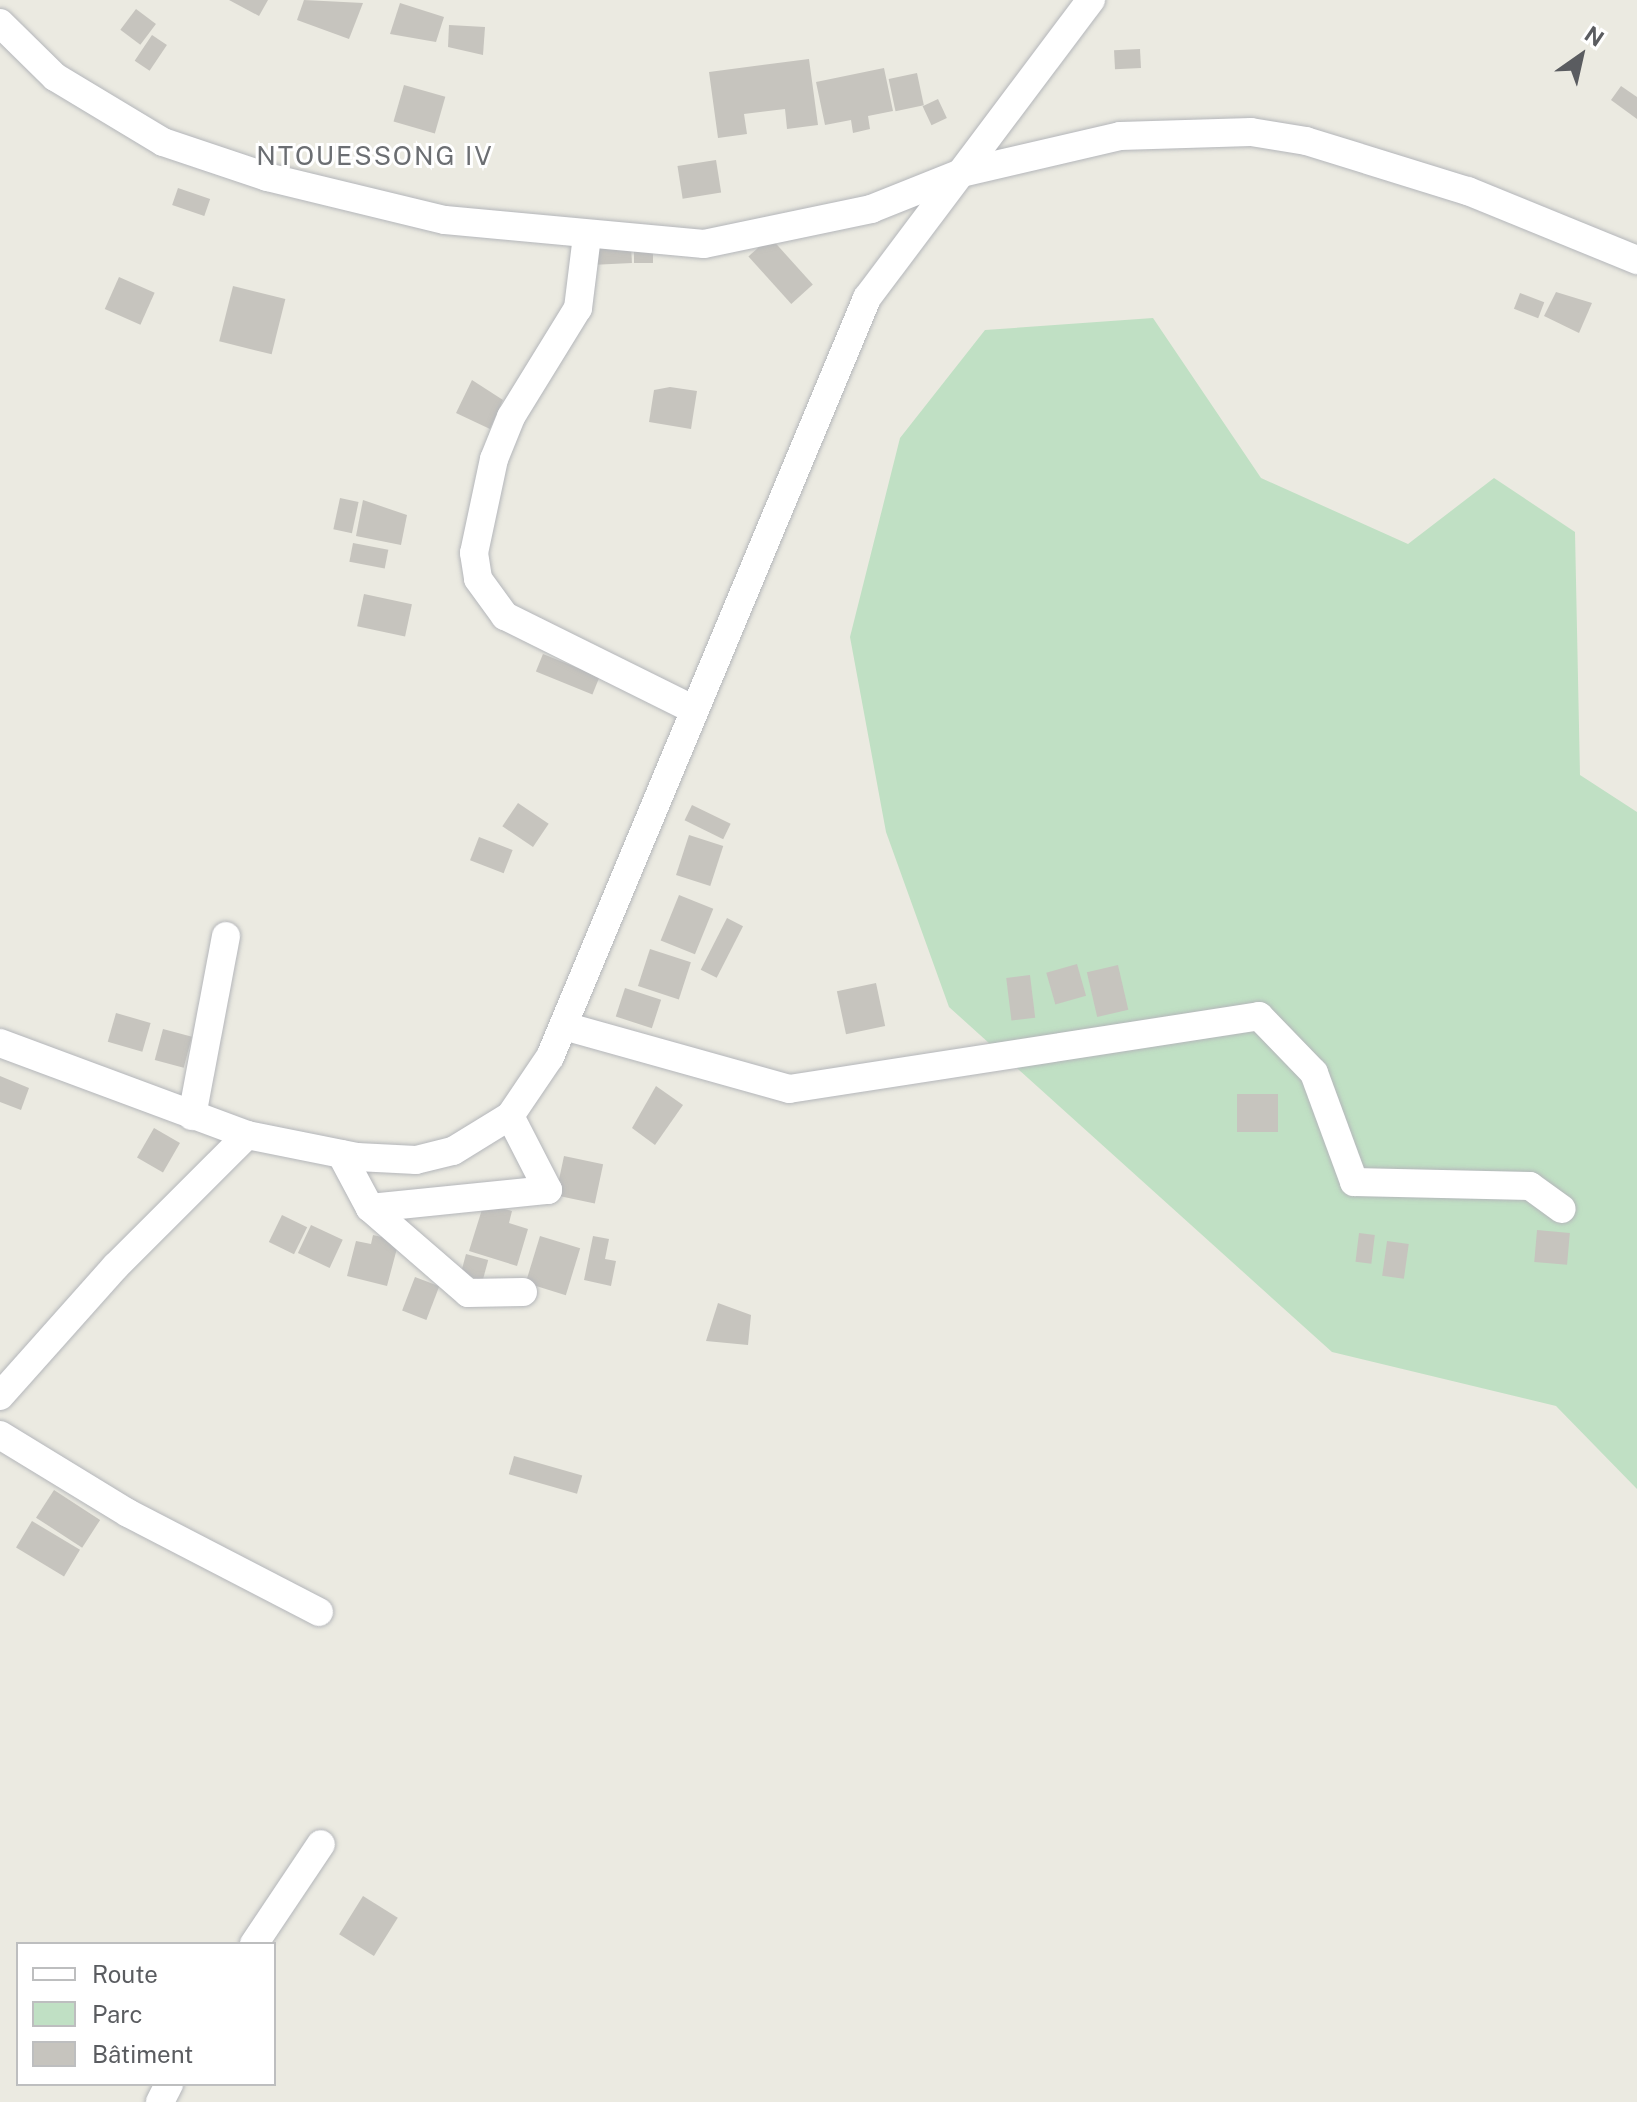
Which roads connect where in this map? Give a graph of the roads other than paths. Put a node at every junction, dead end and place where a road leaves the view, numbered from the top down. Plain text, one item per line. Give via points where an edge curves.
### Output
1 (1091, 0) edge
2 (0, 23) edge
3 (961, 173) junction
4 (587, 236) junction
5 (1637, 260) edge
6 (692, 709) junction
7 (226, 936) dead end
8 (564, 1026) junction
9 (0, 1043) edge
10 (192, 1116) junction
11 (510, 1116) junction
12 (247, 1135) junction
13 (341, 1154) junction
14 (370, 1208) junction
15 (1562, 1209) dead end
16 (523, 1292) dead end
17 (0, 1396) edge
18 (0, 1435) edge
19 (319, 1612) dead end
20 (321, 1844) dead end
21 (255, 1942) edge

1 - 3 street
2 - 4 street via 55,77 163,142 445,220
3 - 4 street via 871,209 704,244
3 - 5 street via 1154,130 1251,132 1306,141 1468,191
3 - 6 street via 867,298
4 - 6 street via 578,308 511,417 494,459 474,553 478,579 505,616
6 - 8 street
7 - 10 street
8 - 11 street
8 - 15 street via 789,1089 1259,1016 1314,1073 1354,1182 1530,1186
9 - 10 street
10 - 12 street
11 - 13 street via 485,1138 416,1160
11 - 14 street via 548,1190
12 - 13 street
12 - 17 street via 116,1266
13 - 14 street
14 - 16 street via 468,1293
18 - 19 street via 128,1513
20 - 21 street

